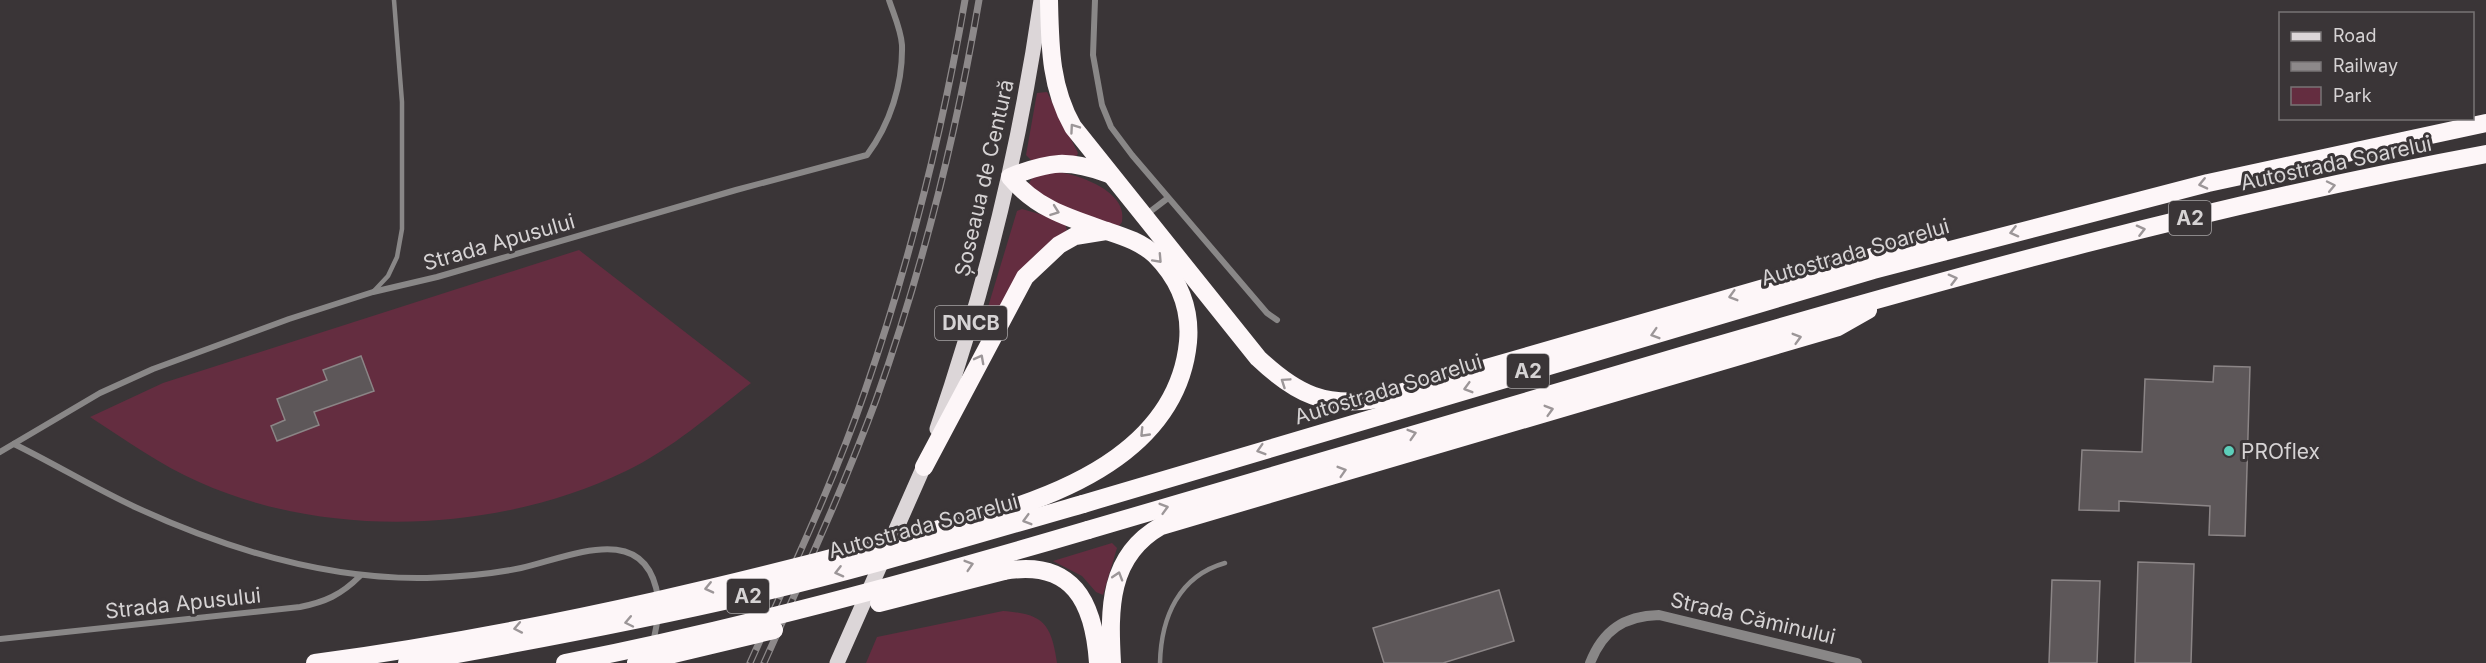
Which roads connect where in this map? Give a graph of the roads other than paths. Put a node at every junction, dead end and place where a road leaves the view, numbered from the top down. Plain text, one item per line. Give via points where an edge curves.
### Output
1 (394, 0) edge
2 (889, 0) edge
3 (1041, 0) edge
4 (1049, 0) edge
5 (1095, 0) edge
6 (2486, 123) edge
7 (2486, 154) edge
8 (1110, 174) junction
9 (1010, 177) junction
10 (1168, 198) junction
11 (1143, 217) junction
12 (1108, 231) junction
13 (1974, 242) junction
14 (373, 292) junction
15 (1896, 294) junction
16 (1277, 320) dead end
17 (14, 444) junction
18 (0, 453) edge
19 (924, 467) junction
20 (1225, 563) dead end
21 (360, 576) junction
22 (849, 636) junction
23 (0, 639) edge
24 (315, 663) edge
25 (406, 663) edge
26 (565, 663) edge
27 (636, 663) edge
28 (646, 663) edge
29 (837, 663) edge
30 (843, 663) edge
31 (1098, 663) edge
32 (1112, 663) edge
33 (1160, 663) edge
34 (1590, 663) edge
35 (1857, 663) edge

1 - 14 lane via 402,102 402,229 397,257 388,276
2 - 14 street, Strada Apusului via 902,44 896,98 880,138 867,155
3 - 9 main road, Șoseaua de Centură / DNCB
8 -> 4 highway via 1062,108 1051,58
5 - 10 street via 1093,55 1102,105 1111,127
6 -> 13 highway, Autostrada Soarelui / A2 via 2208,183
15 -> 7 highway, Autostrada Soarelui / A2 via 2164,224
8 - 9 highway via 1088,166 1056,162
8 - 11 highway
9 -> 12 highway via 1033,201
9 - 19 main road, Șoseaua de Centură / DNCB via 966,340
10 - 11 street
10 - 16 street
13 -> 11 highway via 1910,246 1379,399 1344,402 1314,397 1276,375
19 -> 12 highway via 1026,277 1059,245 1075,236
12 -> 24 highway, bridge via 1144,246 1172,277 1185,301 1187,347 1174,394 1156,421 1110,463 1083,480 1047,497 989,515 739,581 522,627
13 -> 25 highway, Autostrada Soarelui / A2, bridge via 933,547 748,596
14 - 17 street, Strada Apusului via 153,369 100,393
26 -> 15 highway, Autostrada Soarelui / A2, bridge via 851,598
32 -> 15 highway via 1110,618 1122,565 1139,540 1161,526 1838,327
17 - 18 street, Strada Apusului
17 - 21 street via 135,507 185,528 299,564
19 - 22 main road, Șoseaua de Centură / DNCB
20 - 33 lane via 1205,569 1191,579 1178,598 1160,643
21 - 23 street, Strada Apusului via 327,601 300,607
21 - 28 street via 428,578 519,569 592,549 610,547 628,552 642,561 656,583 658,622
22 - 29 main road, Șoseaua de Centură / DNCB
22 - 30 main road
27 - 31 highway, bridge via 1004,571 1040,569 1073,586 1093,620
34 - 35 street, Strada Căminului via 1600,640 1620,623 1659,615

